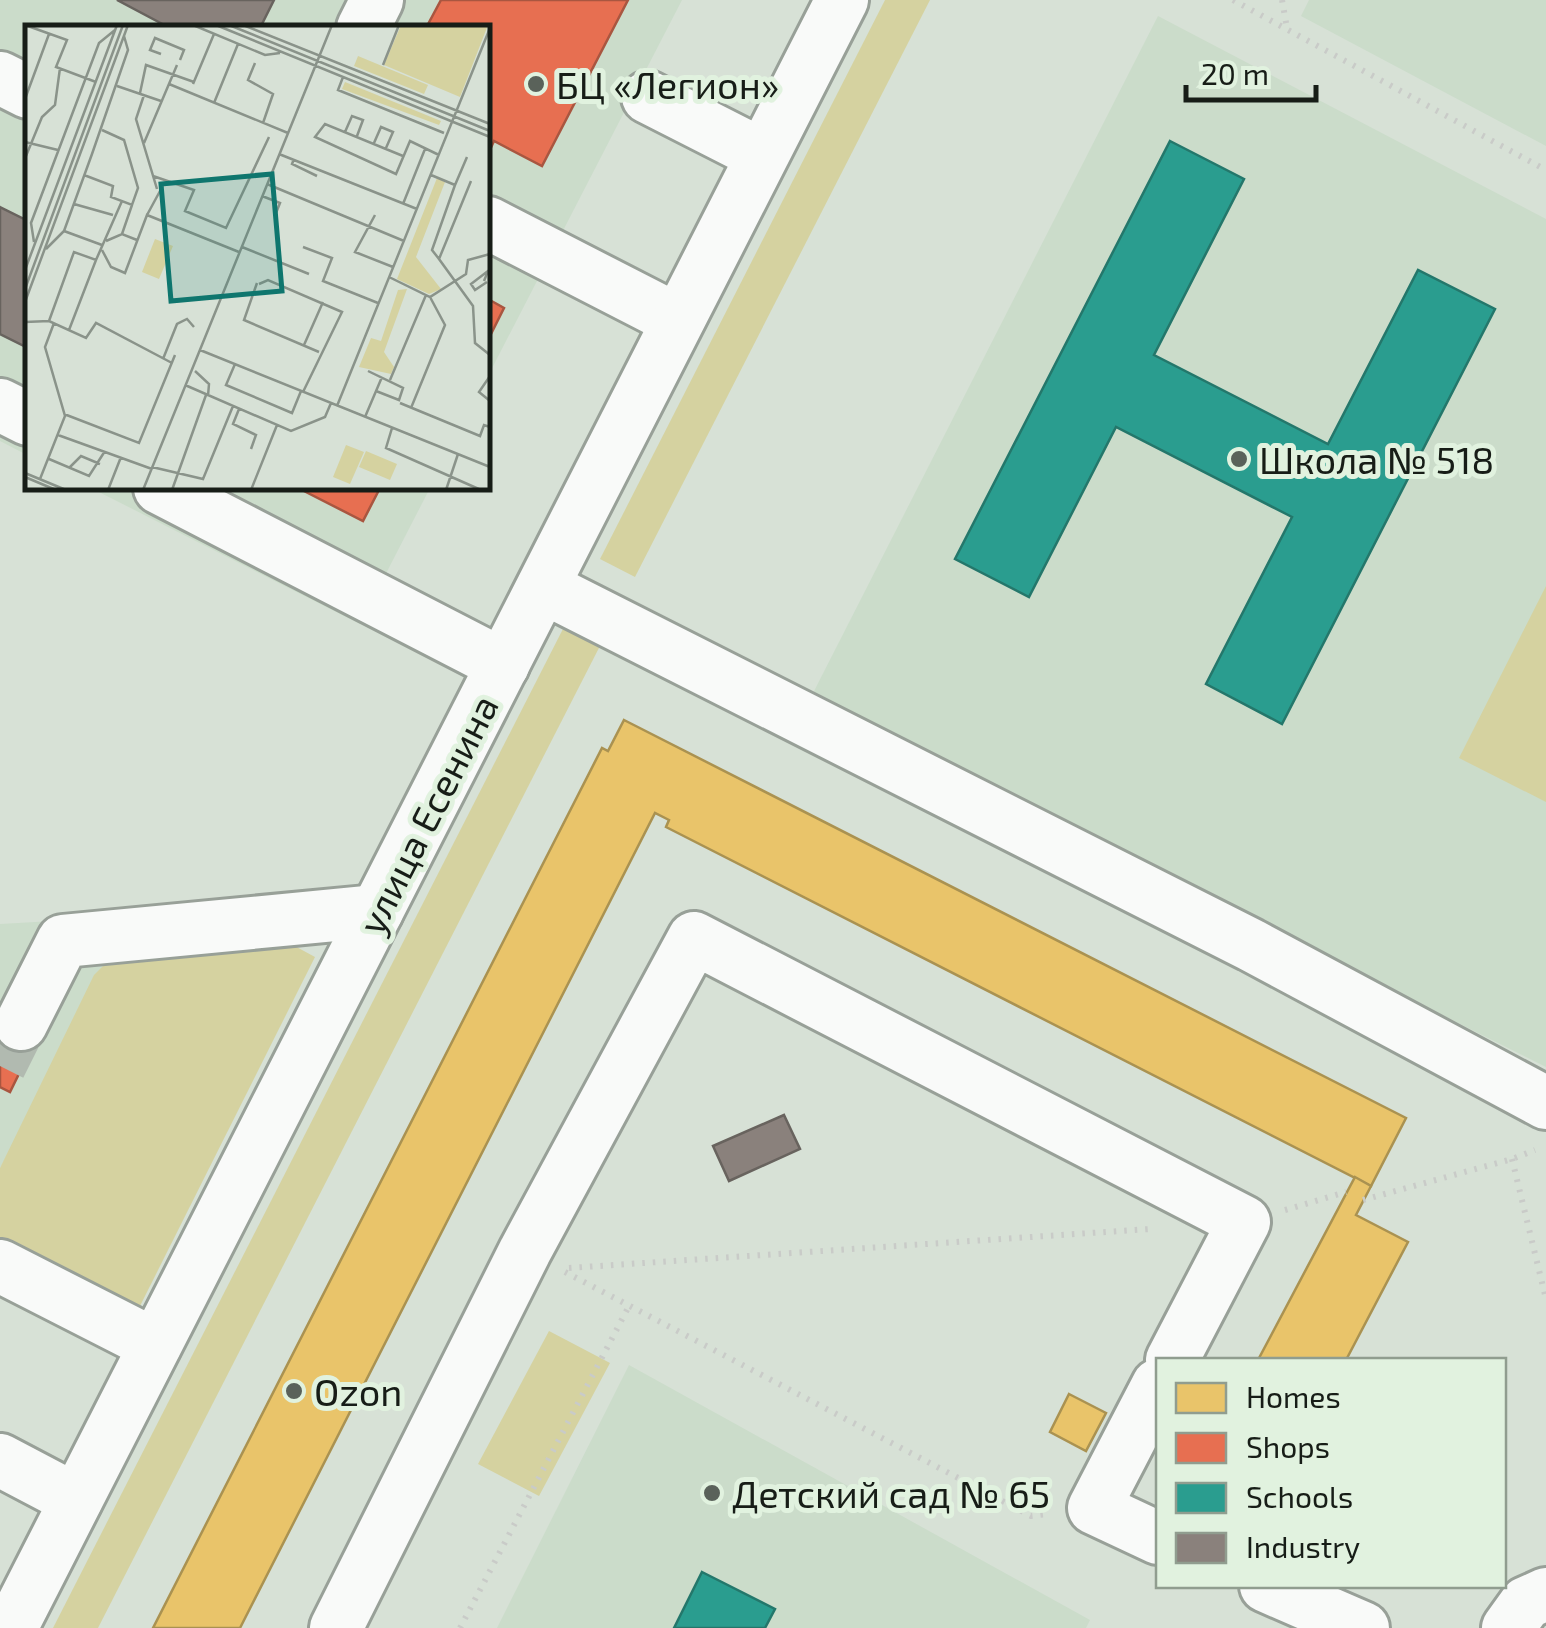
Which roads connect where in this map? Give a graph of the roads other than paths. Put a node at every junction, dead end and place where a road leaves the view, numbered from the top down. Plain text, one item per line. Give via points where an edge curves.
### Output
1 (378, 0) edge
2 (842, 0) edge
3 (365, 25) edge
4 (0, 78) edge
5 (25, 90) edge
6 (648, 97) dead end
7 (762, 155) junction
8 (490, 223) edge
9 (678, 320) junction
10 (0, 405) edge
11 (25, 418) edge
12 (164, 490) edge
13 (543, 587) junction
14 (503, 665) junction
15 (377, 910) junction
16 (21, 1024) tunnel mouth
17 (1546, 1103) edge
18 (0, 1266) edge
19 (155, 1344) junction
20 (1173, 1358) edge
21 (1156, 1390) edge
22 (0, 1460) edge
23 (76, 1500) junction
24 (1156, 1537) edge
25 (1271, 1588) edge
26 (1546, 1594) edge
27 (10, 1628) edge
28 (336, 1628) edge
29 (1363, 1628) edge
30 (1508, 1628) edge

1 - 3 street
2 - 7 street, улица Есенина
4 - 5 street
6 - 7 street
7 - 9 street, улица Есенина
8 - 9 street
9 - 13 street, улица Есенина
10 - 11 street
12 - 14 street
13 - 14 street, улица Есенина
13 - 17 street via 1251,945
14 - 15 street, улица Есенина
15 - 16 street via 63,941
15 - 19 street, улица Есенина
18 - 19 street
19 - 23 street, улица Есенина
20 - 28 street via 1244,1222 694,938
21 - 24 street via 1094,1508
22 - 23 street
23 - 27 street, улица Есенина
25 - 29 street
26 - 30 street via 1526,1602

